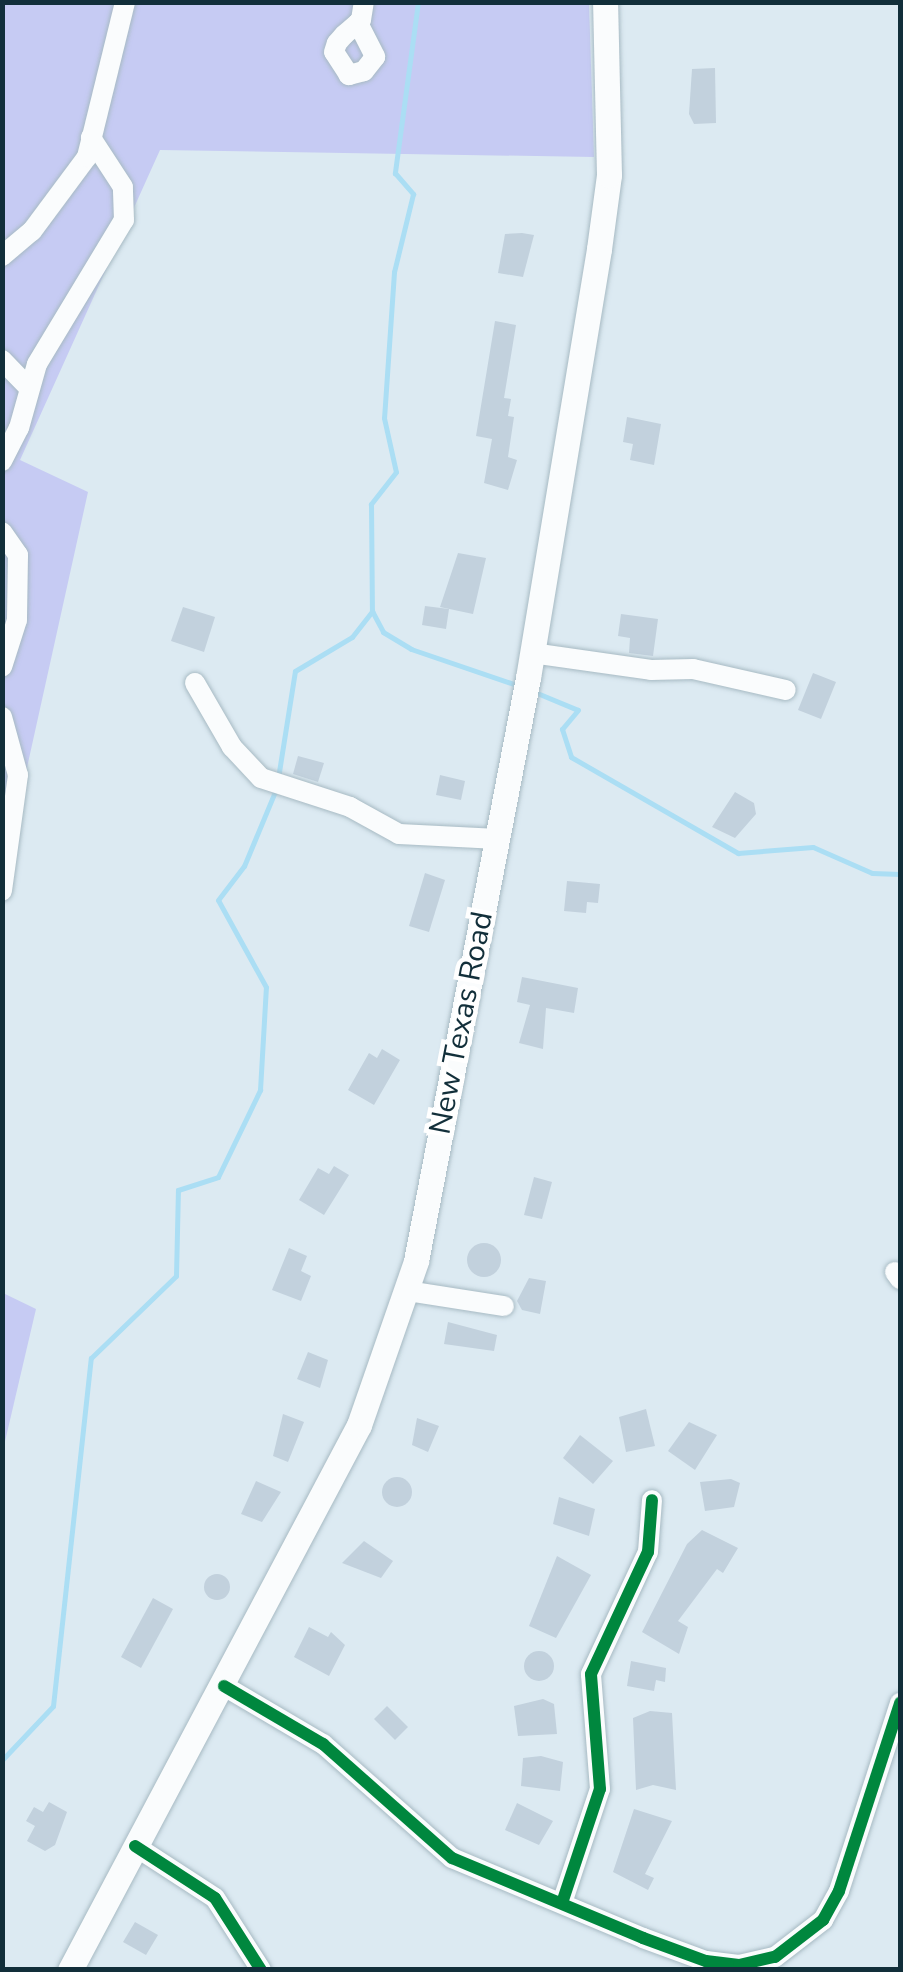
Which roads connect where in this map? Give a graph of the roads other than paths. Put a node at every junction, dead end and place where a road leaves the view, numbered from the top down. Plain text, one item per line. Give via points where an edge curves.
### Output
1 (125, 2) edge
2 (605, 2) edge
3 (91, 138) junction
4 (2, 256) edge
5 (2, 360) edge
6 (26, 385) junction
7 (2, 461) edge
8 (2, 532) edge
9 (532, 653) junction
10 (2, 668) edge
11 (195, 683) dead end
12 (786, 690) dead end
13 (2, 716) edge
14 (498, 839) junction
15 (2, 891) edge
16 (407, 1291) junction
17 (504, 1306) dead end
18 (652, 1500) dead end
19 (224, 1686) junction
20 (900, 1703) edge
21 (135, 1846) junction
22 (562, 1903) junction
23 (70, 1970) edge
24 (261, 1970) edge

1 - 3 street
2 - 9 main road, New Texas Road via 609,175
3 - 4 street via 86,157 32,231
3 - 6 street via 123,187 124,220
5 - 6 street
6 - 7 street via 20,428
8 - 10 street via 18,555 18,620
9 - 12 street via 693,670
9 - 14 main road, New Texas Road
11 - 14 street via 232,747 262,778 350,807 399,834
13 - 15 street via 18,775
14 - 16 main road, New Texas Road
16 - 17 street
16 - 19 main road, New Texas Road via 360,1426
18 - 22 street via 648,1552 591,1674 600,1789
19 - 21 main road, New Texas Road
19 - 22 street via 322,1744 452,1858
20 - 22 street via 839,1892 806,1938 775,1958 706,1962
21 - 23 main road, New Texas Road
21 - 24 street via 215,1898

